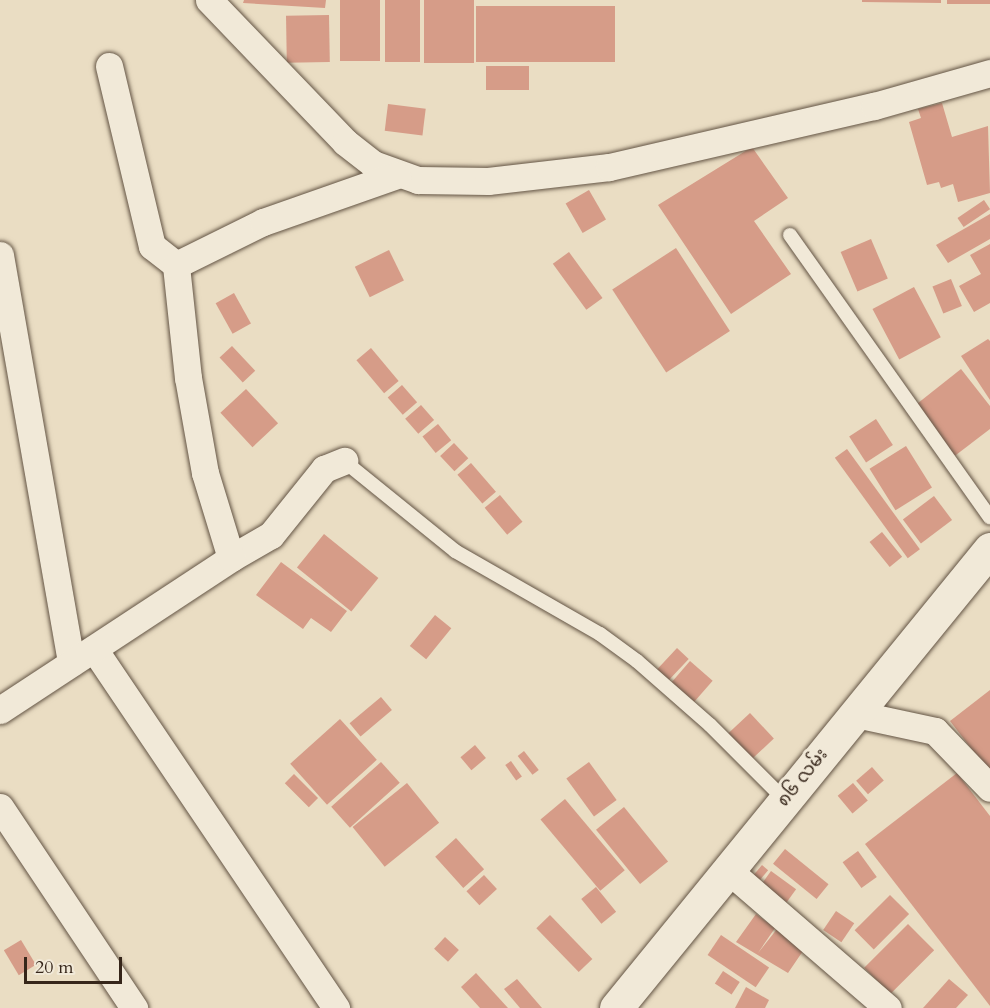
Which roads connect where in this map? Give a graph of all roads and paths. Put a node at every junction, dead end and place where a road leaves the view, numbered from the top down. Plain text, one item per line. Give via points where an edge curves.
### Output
1 (209, 0) edge
2 (109, 66) dead end
3 (990, 74) edge
4 (397, 175) junction
5 (790, 235) dead end
6 (0, 255) edge
7 (176, 265) junction
8 (344, 461) joint
9 (990, 517) edge
10 (990, 549) edge
11 (231, 558) junction
12 (94, 649) junction
13 (71, 663) junction
14 (0, 710) edge
15 (856, 714) junction
16 (990, 788) edge
17 (784, 800) junction
18 (0, 807) edge
19 (728, 870) junction
20 (134, 1008) edge
21 (336, 1008) edge
22 (616, 1008) edge
23 (888, 1008) edge

1 - 4 street via 345,142 373,164
2 - 7 street via 152,246
3 - 4 street via 874,106 609,167 488,181 418,180
4 - 7 street via 263,222
5 - 9 lane
6 - 13 street
7 - 11 street via 188,378 205,473
8 - 11 street via 324,469 271,535
8 - 17 lane via 455,551 600,634 637,661 710,725
10 - 15 street, ၈၆ လမ်း
11 - 12 street
12 - 13 street
12 - 21 street
13 - 14 street
15 - 16 street via 935,731
15 - 17 street, ၈၆ လမ်း
17 - 19 street, ၈၆ လမ်း
18 - 20 street
19 - 22 street, ၈၆ လမ်း
19 - 23 street via 822,947

